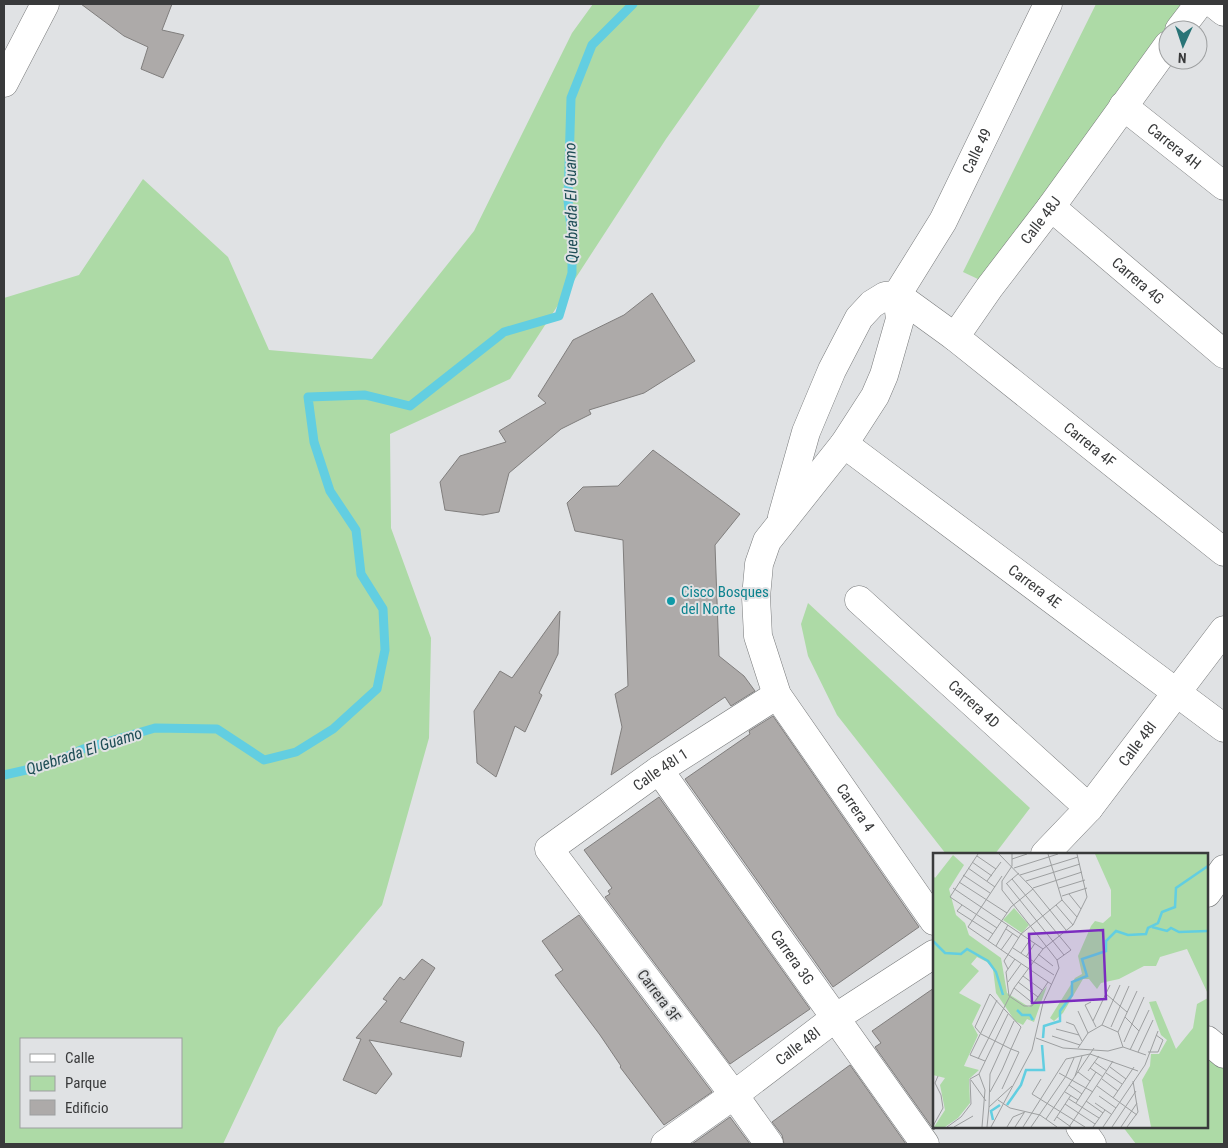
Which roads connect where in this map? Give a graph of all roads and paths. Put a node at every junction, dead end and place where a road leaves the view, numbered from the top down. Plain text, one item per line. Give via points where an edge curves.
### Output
1 (45, 4) edge
2 (1048, 4) edge
3 (1199, 4) edge
4 (1214, 4) edge
5 (1224, 12) edge
6 (1187, 20) edge
7 (1158, 59) edge
8 (4, 83) edge
9 (1123, 106) junction
10 (1224, 186) edge
11 (1051, 207) junction
12 (897, 294) junction
13 (955, 337) junction
14 (1224, 354) edge
15 (844, 444) junction
16 (780, 524) junction
17 (1224, 552) edge
18 (859, 600) dead end
19 (1224, 630) edge
20 (1176, 693) junction
21 (776, 695) junction
22 (1224, 728) edge
23 (659, 770) junction
24 (1089, 808) junction
25 (549, 849) joint
26 (1046, 853) edge
27 (1224, 869) edge
28 (1208, 892) edge
29 (933, 920) edge
30 (933, 955) edge
31 (835, 1018) junction
32 (734, 1095) junction
33 (1081, 1128) edge
34 (665, 1144) edge
35 (769, 1144) edge
36 (926, 1144) edge
37 (1092, 1144) edge

1 - 8 street
2 - 12 street, Calle 49 via 943,221
3 - 6 street
4 - 5 street
7 - 9 street, Calle 48J
9 - 10 street, Carrera 4H
9 - 11 street, Calle 48J
11 - 13 street, Calle 48J
11 - 14 street, Carrera 4G
12 - 13 street
12 - 15 street via 900,319 884,374 875,396
12 - 16 street via 885,296 872,304 859,318 832,370 801,446
13 - 17 street, Carrera 4F
15 - 16 street
15 - 20 street, Carrera 4E
16 - 21 street via 767,541 759,564 756,597 758,636
18 - 24 street, Carrera 4D
19 - 20 street, Calle 48I
20 - 22 street, Carrera 4E
20 - 24 street, Calle 48I
21 - 23 street, Calle 48I 1
21 - 29 street, Carrera 4
23 - 25 street, Calle 48I 1
23 - 31 street, Carrera 3G
24 - 26 street, Calle 48I
25 - 32 street, Carrera 3F
27 - 28 street
30 - 31 street, Calle 48I
31 - 32 street, Calle 48I
31 - 36 street, Carrera 3G
32 - 34 street, Calle 48I
32 - 35 street, Carrera 3F
33 - 37 street

